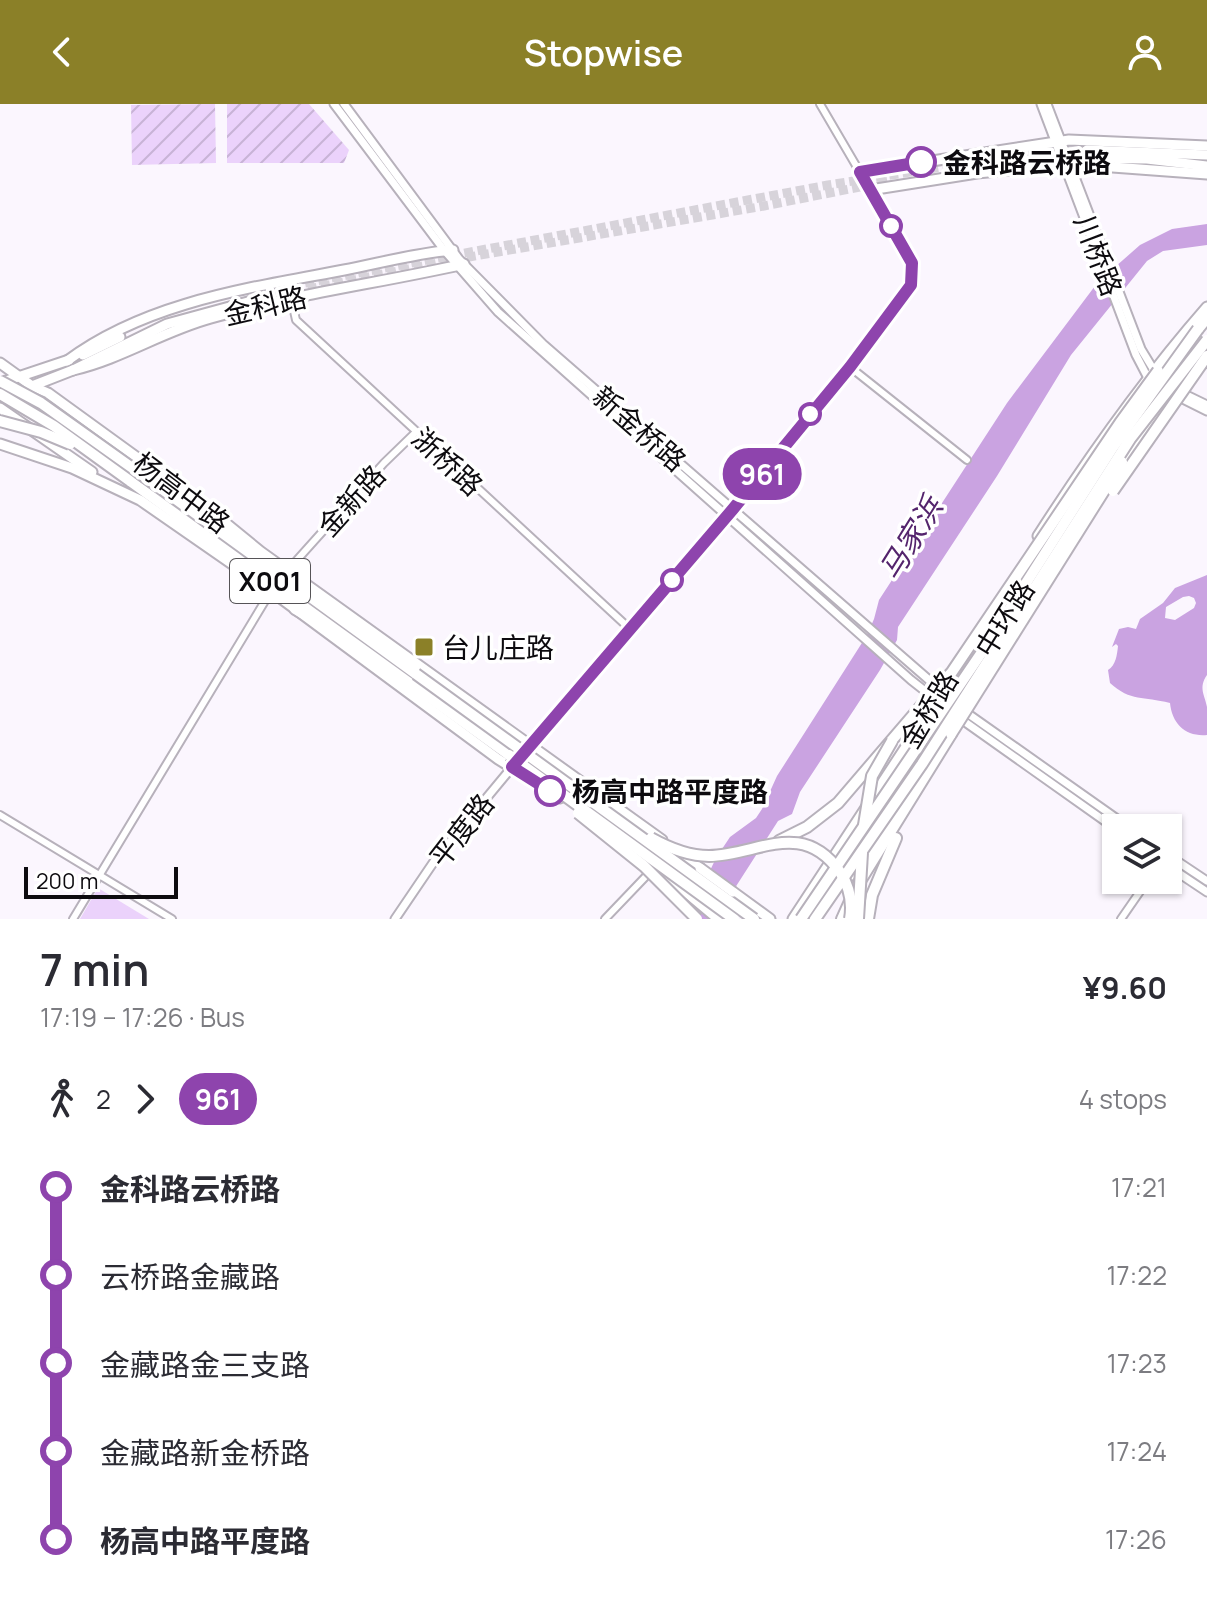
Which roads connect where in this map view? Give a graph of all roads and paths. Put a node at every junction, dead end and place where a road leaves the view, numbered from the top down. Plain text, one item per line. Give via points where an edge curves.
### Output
1 (334, 104) edge
2 (344, 104) edge
3 (820, 104) edge
4 (1044, 104) edge
5 (1059, 142) junction
6 (1207, 146) edge
7 (1207, 155) edge
8 (1068, 164) junction
9 (1207, 166) edge
10 (860, 172) junction
11 (1207, 174) edge
12 (870, 190) junction
13 (448, 250) junction
14 (460, 265) junction
15 (287, 280) junction
16 (254, 296) tunnel mouth
17 (290, 298) junction
18 (1207, 307) edge
19 (1207, 318) edge
20 (1198, 329) junction
21 (1207, 340) edge
22 (1207, 353) edge
23 (0, 363) edge
24 (70, 366) junction
25 (850, 367) junction
26 (0, 374) edge
27 (1149, 374) junction
28 (21, 377) junction
29 (0, 382) edge
30 (32, 386) junction
31 (1174, 392) junction
32 (0, 396) edge
33 (41, 403) junction
34 (0, 408) edge
35 (1207, 408) edge
36 (0, 421) edge
37 (1140, 424) junction
38 (416, 432) junction
39 (0, 444) edge
40 (967, 460) dead end
41 (130, 481) junction
42 (108, 483) junction
43 (730, 512) junction
44 (1088, 520) junction
45 (228, 527) junction
46 (266, 565) junction
47 (288, 570) junction
48 (269, 594) junction
49 (311, 598) junction
50 (295, 609) junction
51 (630, 629) junction
52 (372, 633) junction
53 (372, 655) junction
54 (413, 678) junction
55 (982, 682) junction
56 (939, 689) junction
57 (938, 702) junction
58 (956, 711) junction
59 (892, 741) junction
60 (531, 745) junction
61 (929, 754) junction
62 (509, 755) junction
63 (512, 767) junction
64 (554, 774) junction
65 (905, 783) junction
66 (919, 790) junction
67 (1110, 814) edge
68 (0, 815) edge
69 (1102, 819) edge
70 (779, 841) junction
71 (833, 858) junction
72 (1182, 864) edge
73 (655, 866) junction
74 (100, 875) junction
75 (1182, 875) edge
76 (845, 880) junction
77 (1207, 881) edge
78 (1207, 892) edge
79 (1138, 894) edge
80 (73, 919) edge
81 (172, 919) edge
82 (395, 919) edge
83 (605, 919) edge
84 (697, 919) edge
85 (718, 919) edge
86 (734, 919) edge
87 (754, 919) edge
88 (770, 919) edge
89 (793, 919) edge
90 (803, 919) edge
91 (817, 919) edge
92 (842, 919) edge
93 (850, 919) edge
94 (858, 919) edge
95 (868, 919) edge
96 (1121, 919) edge

1 - 13 street, 新金桥路
2 - 13 street, 新金桥路
3 - 10 street
4 - 5 street, 川桥路
5 - 6 main road
5 - 8 street, 川桥路
5 - 10 main road
7 - 9 main road via 1088,154
8 - 11 main road
8 - 12 main road
8 - 27 street, 川桥路
10 - 12 street
12 - 25 street via 909,256 913,277
13 - 14 street, 新金桥路
13 - 15 main road, 金科路
14 - 17 main road, 金科路
14 - 43 street, 新金桥路 via 521,333
15 - 17 street, 浙桥路
15 - 24 main road, 金科路 via 153,316 90,344
16 - 24 main road, 金科路 via 167,316
17 - 24 main road, 金科路 via 187,325 101,364
17 - 38 street, 浙桥路 via 296,320
18 - 27 main road, 金桥路
19 - 20 highway, 中环路
20 - 59 highway, bridge via 1143,390 952,672
20 - 90 highway, 中环路, bridge via 1121,435
21 - 37 highway, 中环路, bridge
22 - 31 main road, 金桥路
22 - 44 highway, bridge
23 - 28 main road, 杨高中路
24 - 28 main road, 金科路
24 - 30 main road, 金科路
25 - 40 street
25 - 43 street
26 - 33 highway, bridge
27 - 31 street
27 - 56 main road, 金桥路
28 - 29 main road, 金科路
28 - 30 main road, 杨高中路 / X001
29 - 33 highway, X001, bridge
30 - 32 main road, 金科路
30 - 45 main road, 杨高中路 / X001
31 - 35 street
31 - 58 main road, 金桥路
32 - 41 highway, bridge via 54,426
33 - 46 highway, 杨高中路 / X001, bridge
34 - 42 main road
36 - 41 highway, X001, bridge via 62,440
37 - 44 highway, bridge
37 - 61 highway, 中环路, bridge
38 - 47 street, 金新路
38 - 51 street, 浙桥路
39 - 42 main road, X001
41 - 53 highway, 杨高中路 / X001
42 - 48 main road, 杨高中路 / X001 via 140,500
43 - 51 street
43 - 56 street, 新金桥路
43 - 57 street, 新金桥路
44 - 55 highway, bridge
45 - 46 highway
45 - 47 main road, 杨高中路 / X001
46 - 49 highway, 杨高中路 / X001
47 - 52 main road, 杨高中路 / X001
48 - 50 main road, 杨高中路 / X001
48 - 74 street
49 - 52 highway
49 - 54 highway, 杨高中路 / X001
50 - 53 highway
50 - 63 main road, 杨高中路 / X001
51 - 60 street
52 - 60 main road, 杨高中路 / X001
53 - 54 highway, 杨高中路 / X001
54 - 62 highway, 杨高中路 / X001
54 - 64 highway, 杨高中路 / X001, bridge
55 - 61 highway, bridge
55 - 66 highway, bridge
56 - 57 main road
56 - 58 street, 新金桥路
57 - 58 street, 新金桥路
57 - 65 main road via 939,712 908,761
57 - 71 main road, 金桥路
58 - 65 main road, 金桥路
58 - 67 street, 新金桥路 via 967,713
58 - 69 street, 新金桥路
58 - 76 main road, 金桥路 via 862,865
59 - 70 highway, bridge via 838,803
59 - 94 highway, bridge via 877,763 868,791
60 - 63 street, 平度路
60 - 88 main road, 杨高中路 / X001, bridge
61 - 91 highway, 中环路, bridge
62 - 84 highway, bridge via 644,866
62 - 86 highway, 杨高中路 / X001, bridge
63 - 73 main road, 杨高中路 / X001
63 - 82 street, 平度路 via 435,860
64 - 70 highway, bridge via 636,829 684,853 723,855
64 - 87 highway, 杨高中路 / X001, bridge
65 - 76 main road, 金桥路
66 - 92 highway, bridge via 862,877
66 - 95 highway via 872,895
68 - 74 street
70 - 93 highway, bridge via 807,846 833,862 850,895
71 - 89 main road, 金桥路
71 - 90 main road via 830,880
72 - 77 street
73 - 83 street
73 - 85 main road, 杨高中路 / X001
74 - 80 street
74 - 81 street
75 - 78 street
76 - 91 main road, 金桥路
79 - 96 street

